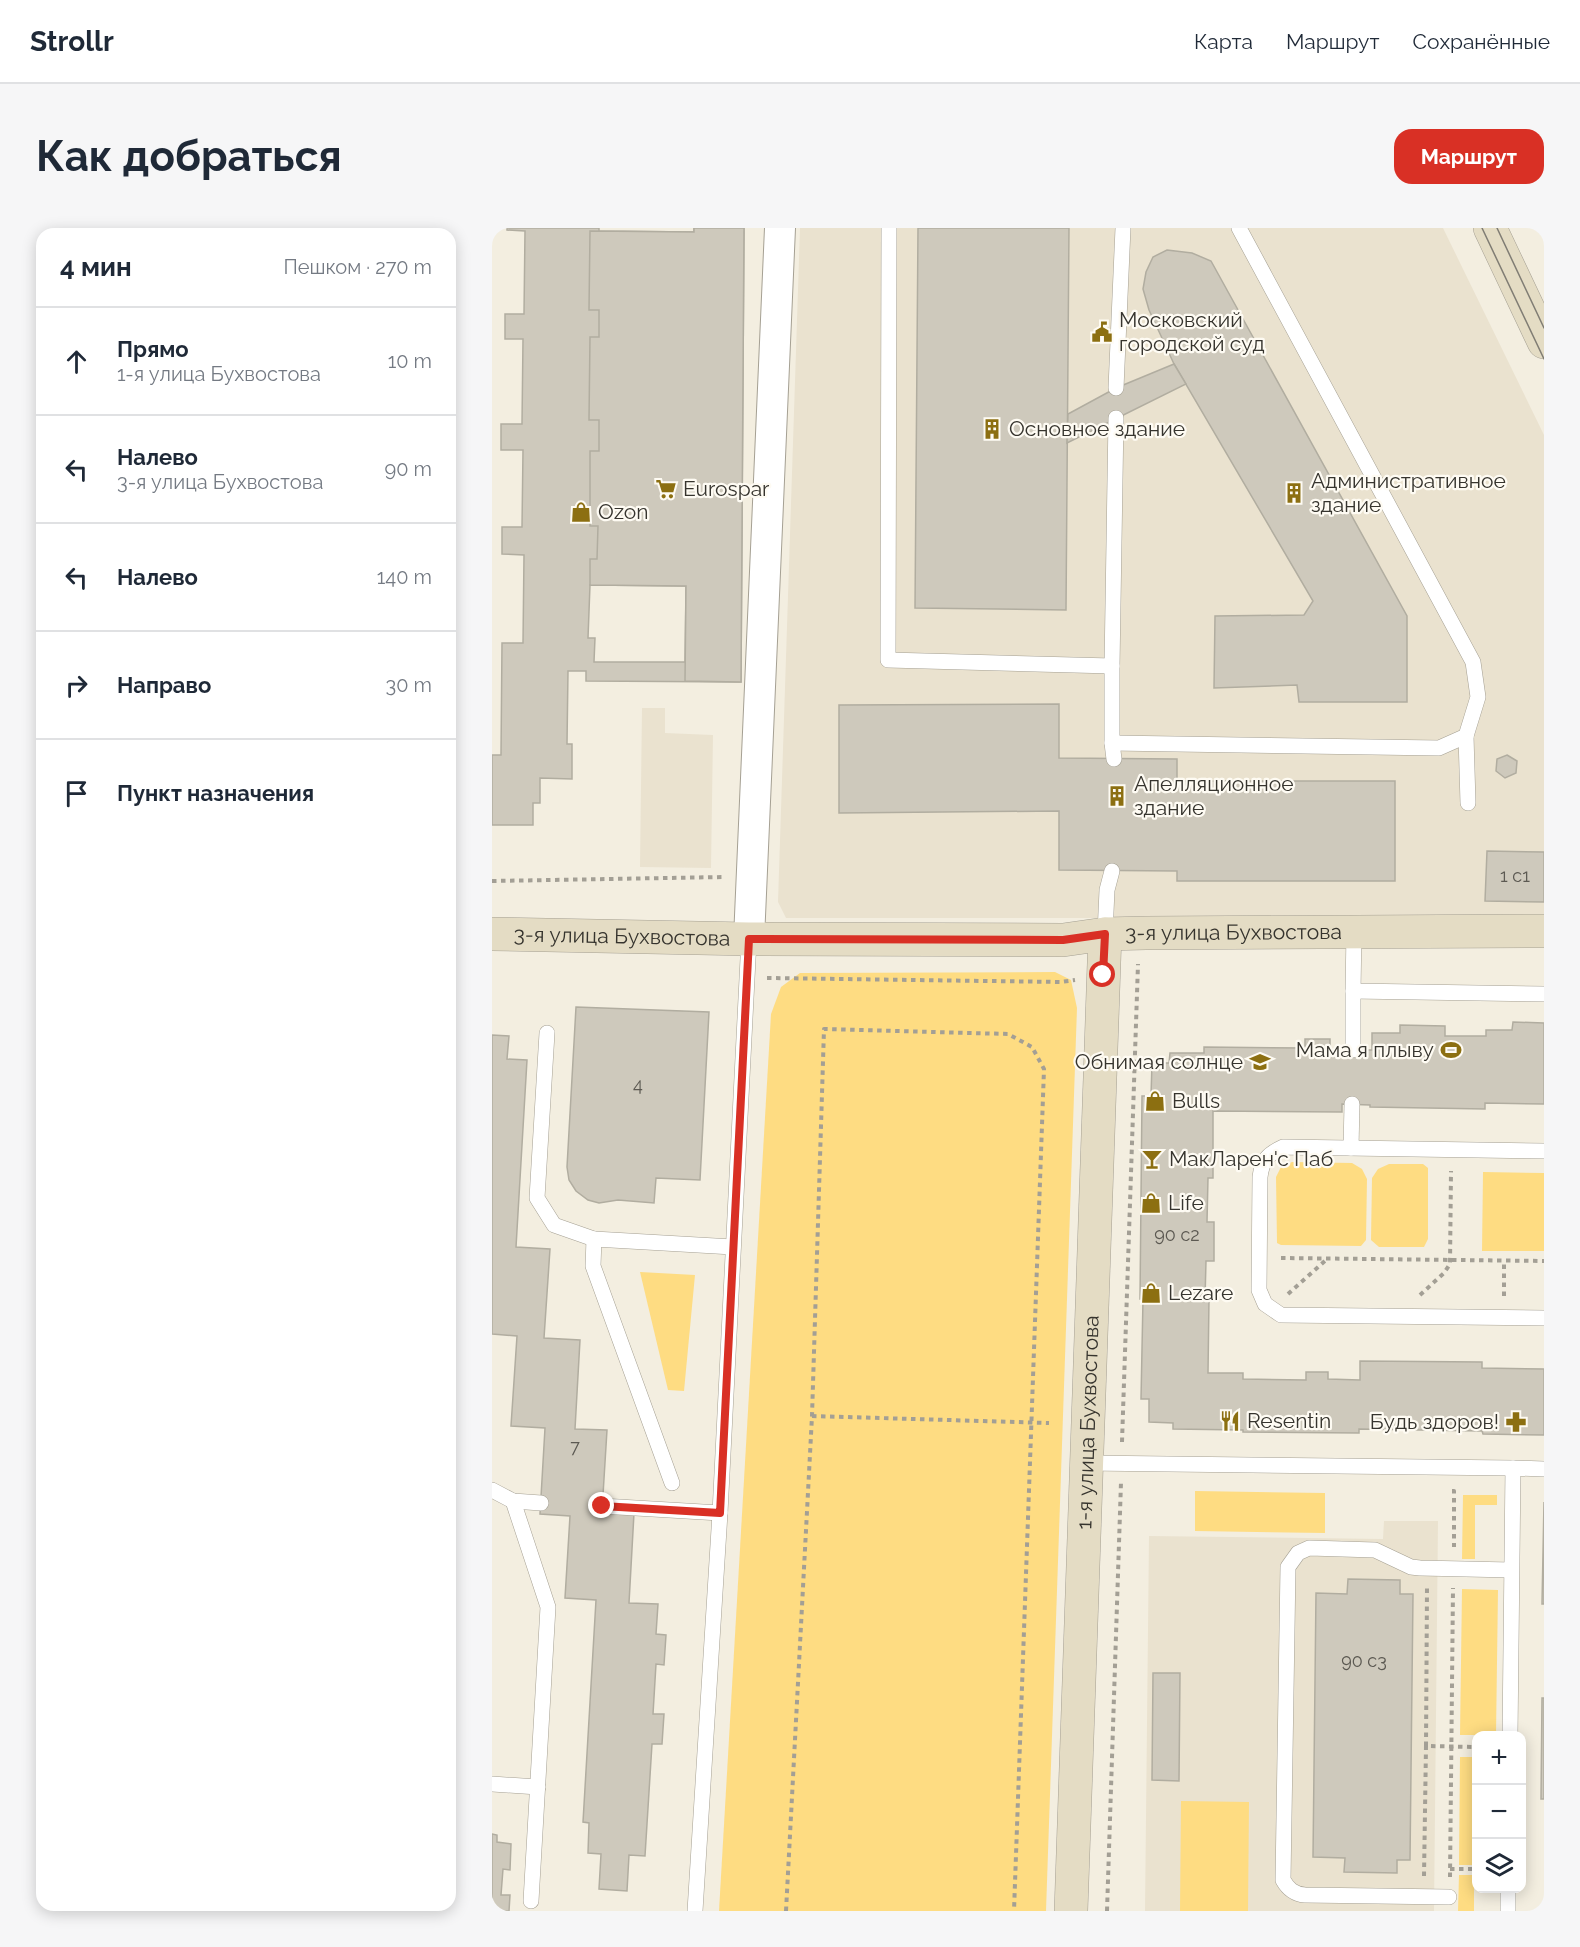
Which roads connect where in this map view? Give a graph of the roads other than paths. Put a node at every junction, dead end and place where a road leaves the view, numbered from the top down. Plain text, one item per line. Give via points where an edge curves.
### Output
1 (780, 228) edge
2 (889, 228) edge
3 (1123, 228) edge
4 (1239, 228) edge
5 (1490, 228) edge
6 (1544, 342) edge
7 (1116, 388) dead end
8 (1116, 418) dead end
9 (1112, 666) junction
10 (1466, 736) junction
11 (1112, 743) junction
12 (1114, 759) dead end
13 (1468, 803) dead end
14 (1113, 871) dead end
15 (1544, 931) edge
16 (1354, 932) junction
17 (492, 934) edge
18 (1105, 934) junction
19 (749, 939) junction
20 (1353, 991) junction
21 (1544, 994) edge
22 (547, 1033) dead end
23 (1353, 1050) dead end
24 (1352, 1104) dead end
25 (1352, 1148) junction
26 (1544, 1151) edge
27 (594, 1239) junction
28 (733, 1247) junction
29 (1544, 1318) edge
30 (1086, 1463) junction
31 (1513, 1468) junction
32 (1544, 1469) edge
33 (672, 1483) dead end
34 (492, 1490) edge
35 (513, 1501) junction
36 (541, 1503) dead end
37 (602, 1506) dead end
38 (720, 1513) junction
39 (1512, 1569) junction
40 (1510, 1731) edge
41 (492, 1784) edge
42 (538, 1787) junction
43 (1508, 1893) edge
44 (1449, 1898) road end
45 (531, 1900) dead end
46 (695, 1911) edge
47 (1071, 1911) edge
48 (1508, 1911) edge

1 - 19 street
2 - 9 lane via 888,660
3 - 7 lane
4 - 10 lane via 1473,662 1478,697
5 - 6 street
8 - 9 lane
9 - 11 lane
10 - 11 lane via 1439,748
10 - 13 lane
11 - 12 lane
14 - 18 lane via 1107,890
15 - 16 street, 3-я улица Бухвостова
16 - 18 street, 3-я улица Бухвостова
16 - 20 lane
17 - 19 street, 3-я улица Бухвостова
18 - 19 street, 3-я улица Бухвостова via 1063,940
18 - 30 street, 1-я улица Бухвостова
19 - 28 lane
20 - 21 lane
20 - 23 lane
22 - 27 lane via 537,1198 554,1225
24 - 25 lane
25 - 26 lane
25 - 29 lane via 1283,1147 1265,1159 1260,1177 1259,1290 1270,1309 1281,1315
27 - 28 lane
27 - 33 lane via 593,1266
28 - 38 lane
30 - 31 lane
30 - 47 street, 1-я улица Бухвостова
31 - 32 lane
31 - 39 lane
34 - 35 lane
35 - 36 lane
35 - 42 lane via 548,1607
37 - 38 lane
38 - 46 lane
39 - 40 lane
39 - 44 lane via 1411,1567 1375,1550 1309,1548 1298,1553 1288,1567 1283,1880 1297,1894 1305,1895
41 - 42 lane
42 - 45 lane
43 - 48 lane

